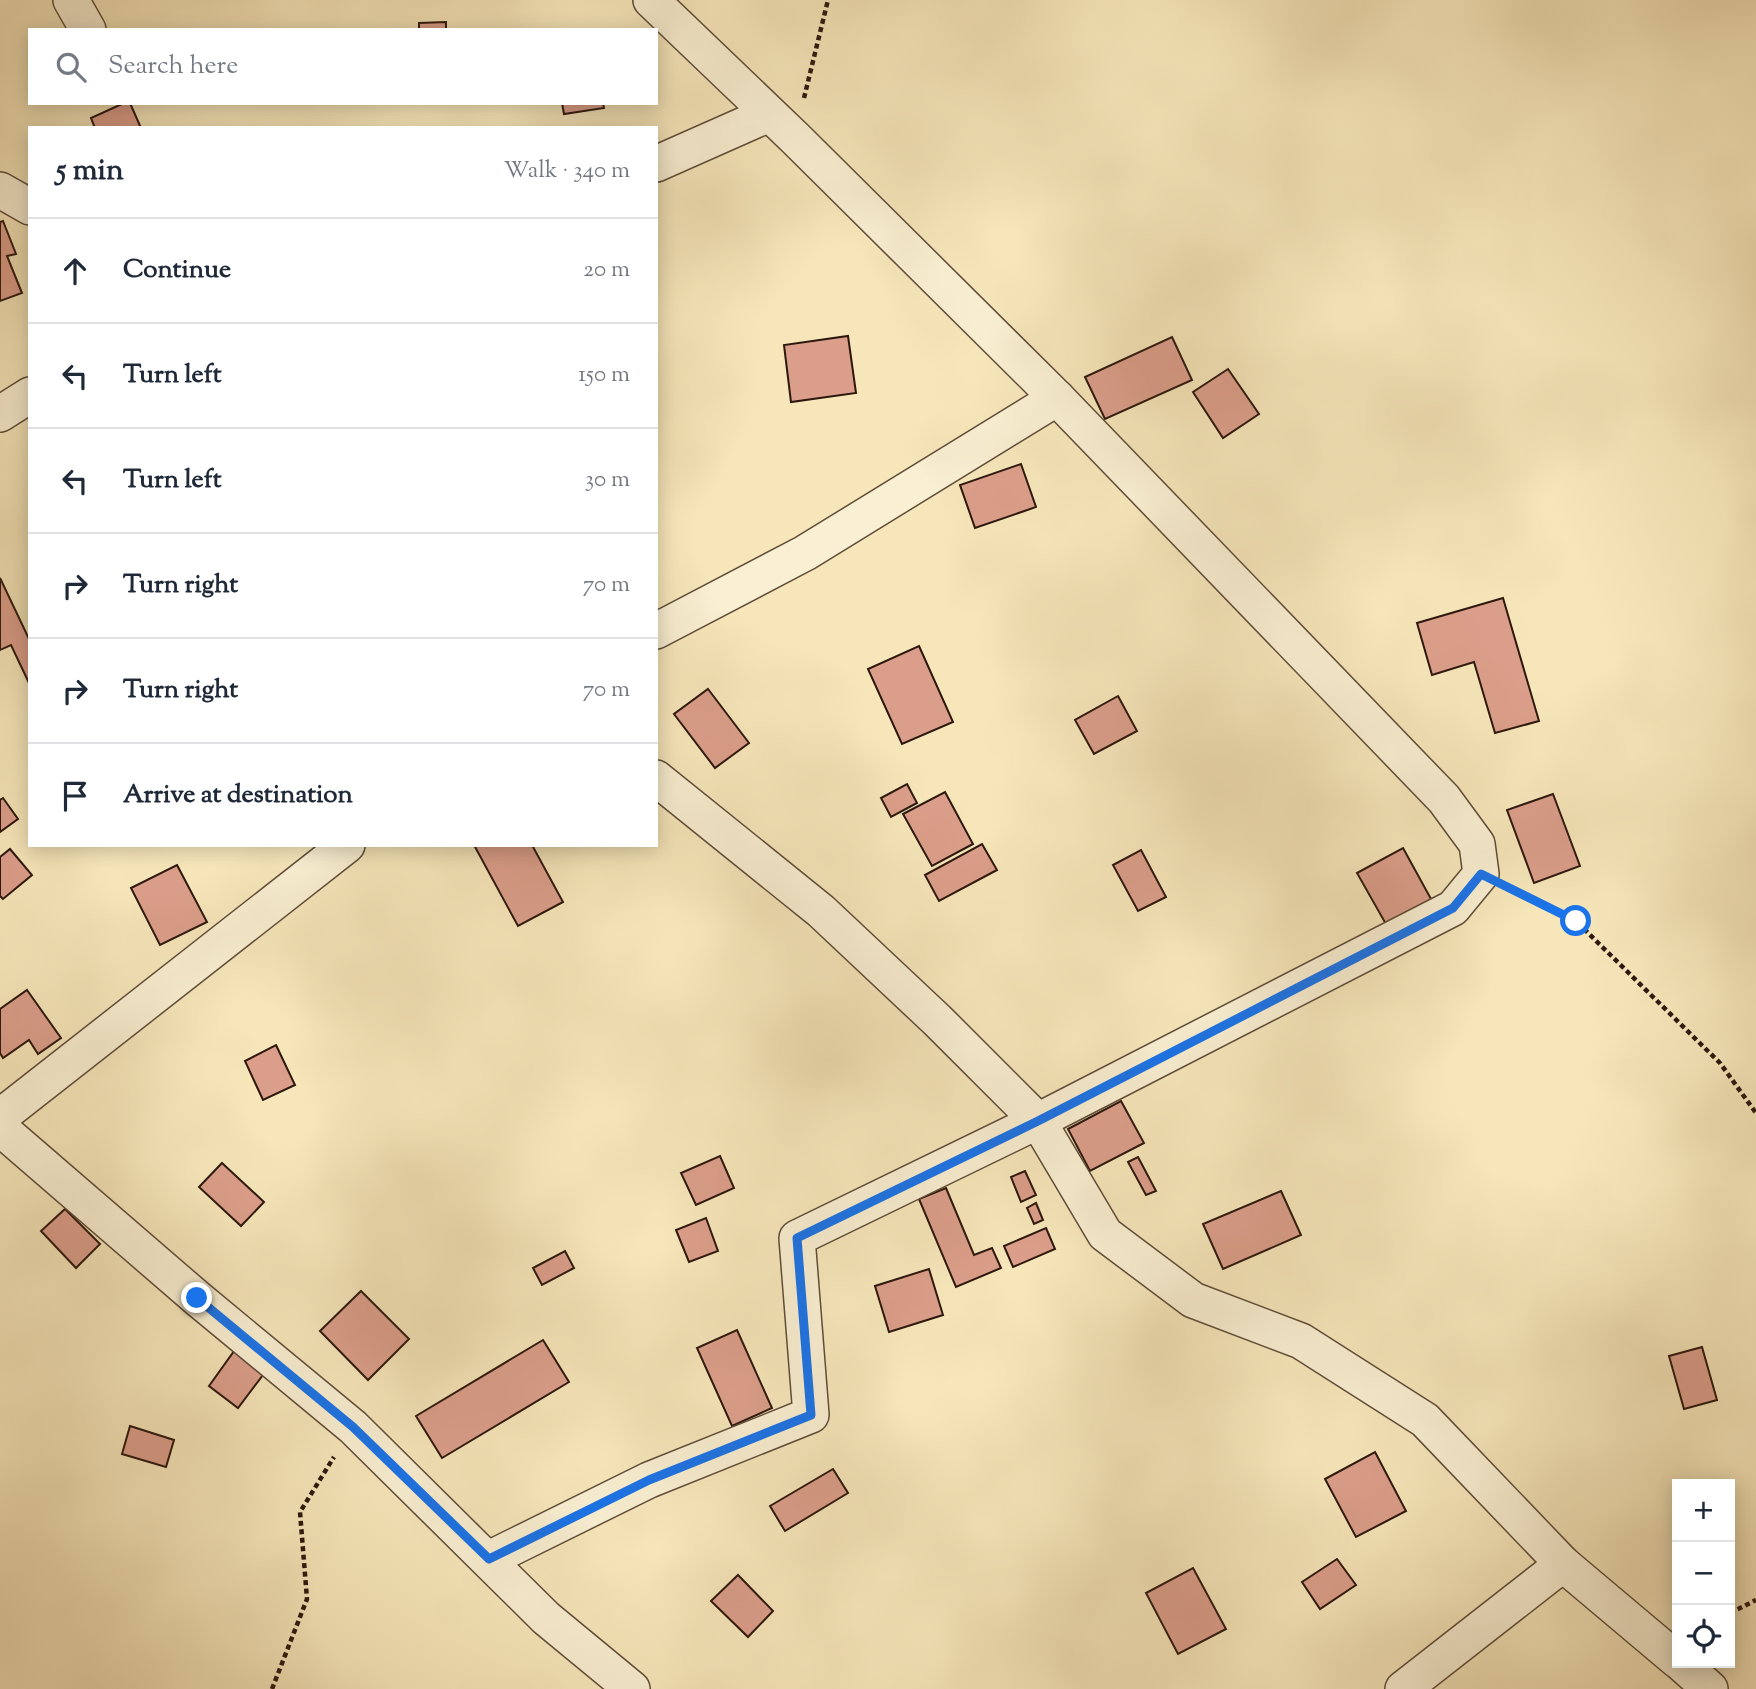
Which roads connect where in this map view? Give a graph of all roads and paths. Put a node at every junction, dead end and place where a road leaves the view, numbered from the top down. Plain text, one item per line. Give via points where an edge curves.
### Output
1 (71, 0) edge
2 (651, 0) edge
3 (828, 0) edge
4 (87, 28) edge
5 (769, 114) junction
6 (794, 138) junction
7 (658, 163) edge
8 (0, 190) edge
9 (28, 206) edge
10 (28, 396) edge
11 (1058, 398) junction
12 (0, 414) edge
13 (658, 630) edge
14 (658, 780) edge
15 (344, 847) edge
16 (1481, 874) junction
17 (1756, 1113) edge
18 (0, 1117) edge
19 (1038, 1121) junction
20 (0, 1128) edge
21 (353, 1427) junction
22 (489, 1559) junction
23 (1563, 1564) junction
24 (1756, 1600) edge
25 (1735, 1610) edge
26 (1672, 1655) edge
27 (1687, 1668) edge
28 (272, 1689) edge
29 (632, 1689) edge
30 (1402, 1689) edge
31 (1710, 1689) edge

1 - 4 street
2 - 5 street
3 - 6 path
5 - 6 street
5 - 7 street
6 - 11 street
8 - 9 street
10 - 12 street
11 - 13 street via 804,553
11 - 16 street via 1444,799 1477,844
14 - 19 street via 821,911
15 - 18 street
16 - 17 path via 1576,921 1720,1063
16 - 19 street via 1453,908
19 - 22 street via 797,1238 811,1415 649,1480
19 - 23 street via 1105,1234 1193,1300 1300,1341 1425,1420
20 - 21 street
21 - 22 street
21 - 28 path via 300,1512 307,1599
22 - 29 street via 546,1618
23 - 26 street
23 - 30 street
24 - 25 path
27 - 31 street

